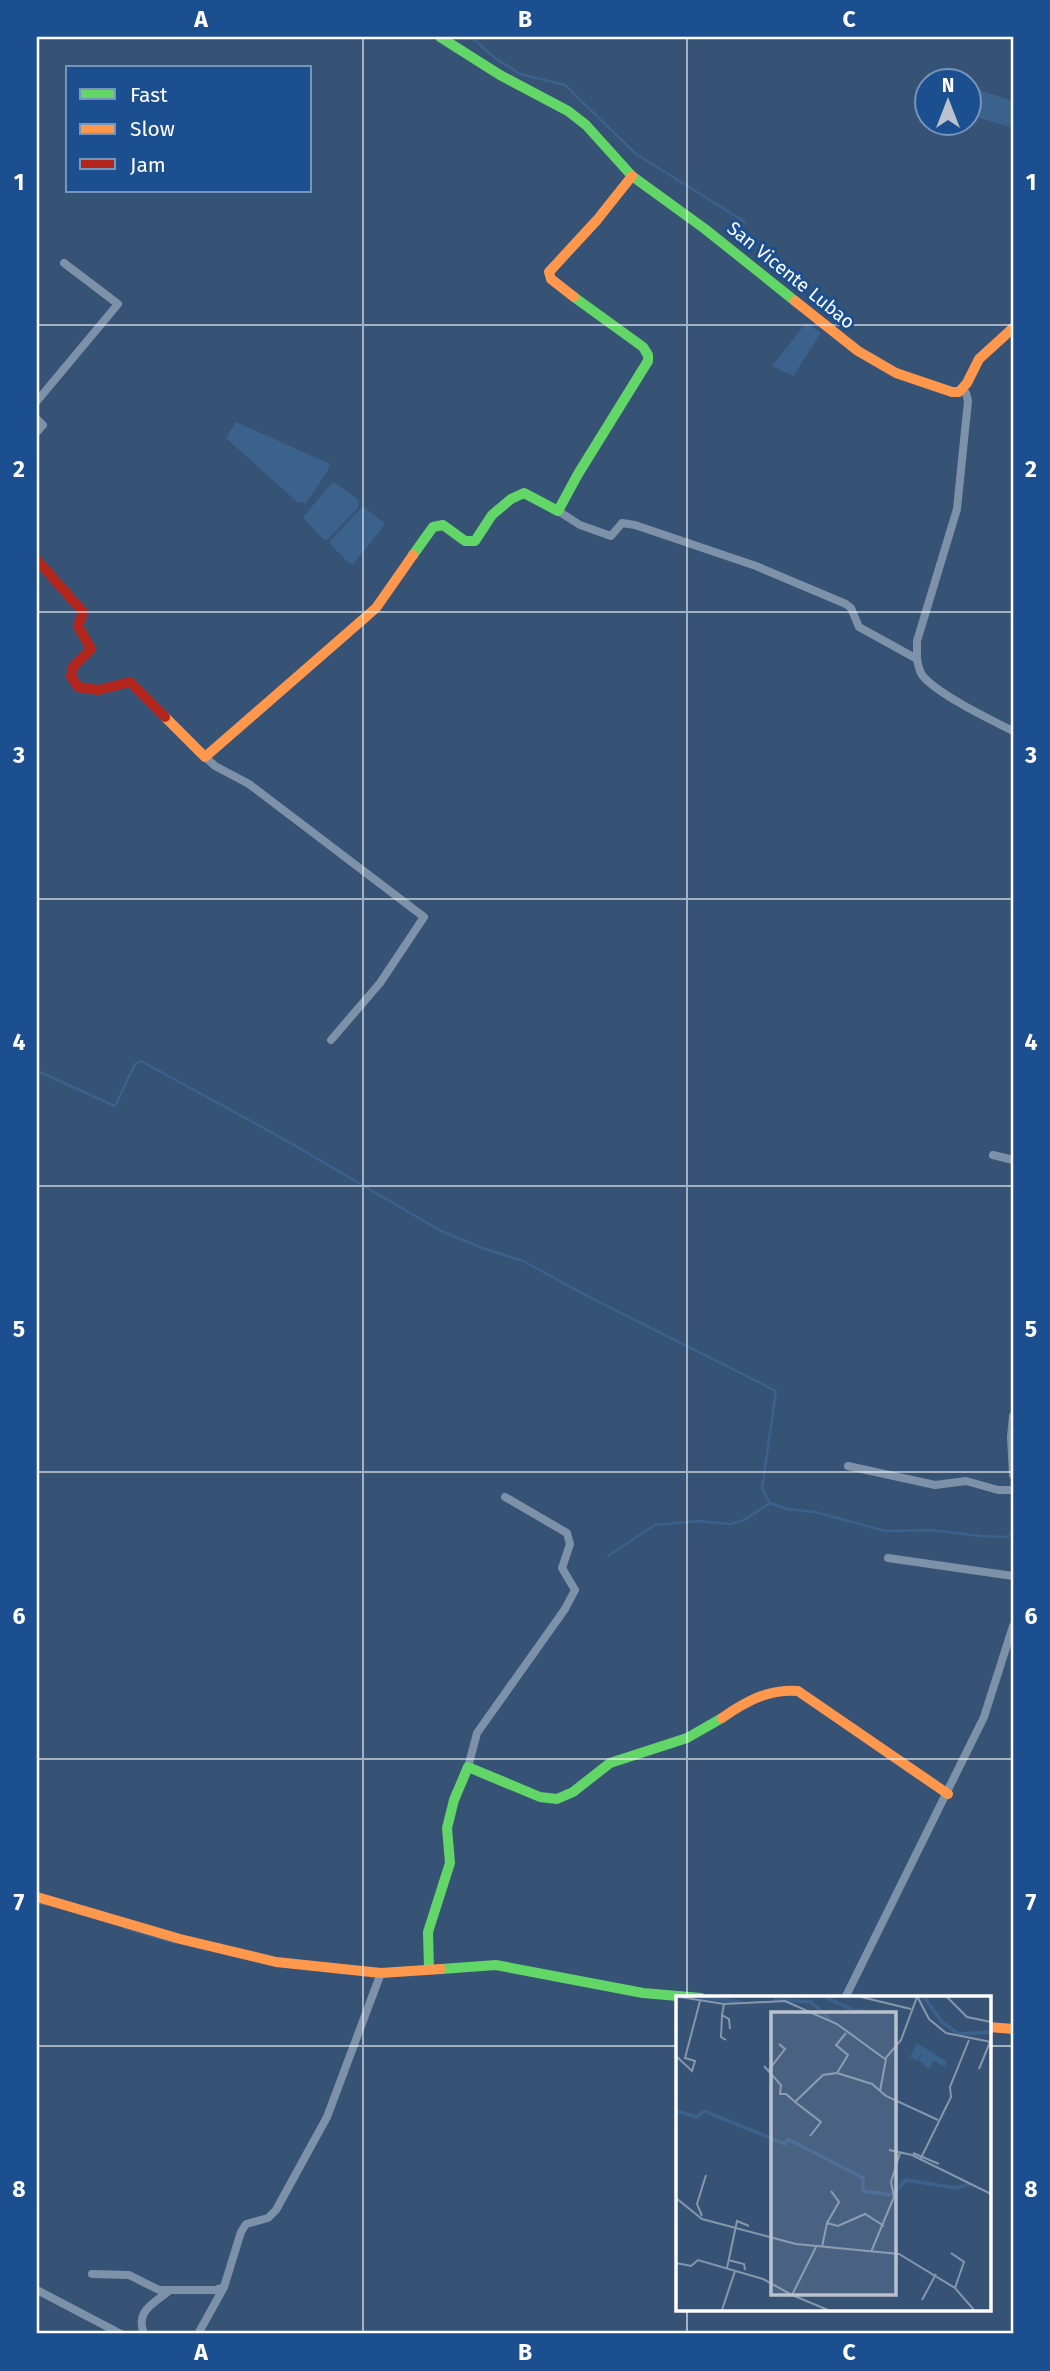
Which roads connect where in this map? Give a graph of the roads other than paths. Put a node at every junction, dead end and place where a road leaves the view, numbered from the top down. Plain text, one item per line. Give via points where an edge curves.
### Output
1 (440, 37) edge
2 (632, 176) junction
3 (64, 263) dead end
4 (1013, 328) edge
5 (962, 389) junction
6 (37, 401) edge
7 (37, 419) edge
8 (37, 432) edge
9 (558, 511) junction
10 (37, 559) edge
11 (917, 659) junction
12 (1013, 731) edge
13 (205, 757) junction
14 (331, 1040) dead end
15 (993, 1155) dead end
16 (1013, 1160) edge
17 (1013, 1416) edge
18 (848, 1466) dead end
19 (1013, 1475) edge
20 (1013, 1490) edge
21 (505, 1497) dead end
22 (888, 1558) dead end
23 (1013, 1576) edge
24 (1013, 1626) edge
25 (468, 1767) junction
26 (948, 1794) junction
27 (37, 1896) edge
28 (429, 1969) junction
29 (381, 1973) junction
30 (678, 1996) edge
31 (846, 1996) edge
32 (990, 2027) edge
33 (1013, 2029) edge
34 (92, 2274) dead end
35 (225, 2287) junction
36 (37, 2290) edge
37 (169, 2291) junction
38 (121, 2334) edge
39 (144, 2334) edge
40 (198, 2334) edge

1 - 2 street, San Vicente Lubao via 553,101 586,125
2 - 5 street, San Vicente Lubao via 858,351 896,373 952,392
2 - 9 street via 549,272 551,279 648,355
3 - 6 street via 118,304
4 - 5 street via 979,359
5 - 11 street via 968,401 960,494 917,641
7 - 8 street via 43,425
9 - 11 street via 611,536 622,523 635,525 782,577 846,604 859,627
9 - 13 street via 524,493 490,516 472,542 443,525 433,527 376,608
10 - 13 street via 83,612 78,626 91,649 73,667 71,677 78,687 98,690 130,682
11 - 12 street via 926,679
13 - 14 street via 249,784 424,917 380,983
15 - 16 street
17 - 19 street
18 - 20 street via 935,1485 966,1481
21 - 25 street via 567,1533 570,1544 562,1568 575,1590 477,1732
22 - 23 street
24 - 26 street via 984,1717
25 - 26 street via 547,1799 562,1798 610,1763 686,1738 758,1696 792,1690
25 - 28 street via 447,1828 450,1863 428,1933
26 - 31 street
27 - 29 street via 250,1957
28 - 29 street
28 - 30 street via 496,1965
29 - 35 street via 327,2116 276,2210 268,2218 246,2224 241,2232
32 - 33 street
34 - 37 street via 128,2275
35 - 37 street
35 - 40 street
36 - 38 street
37 - 39 street via 144,2312 140,2324

